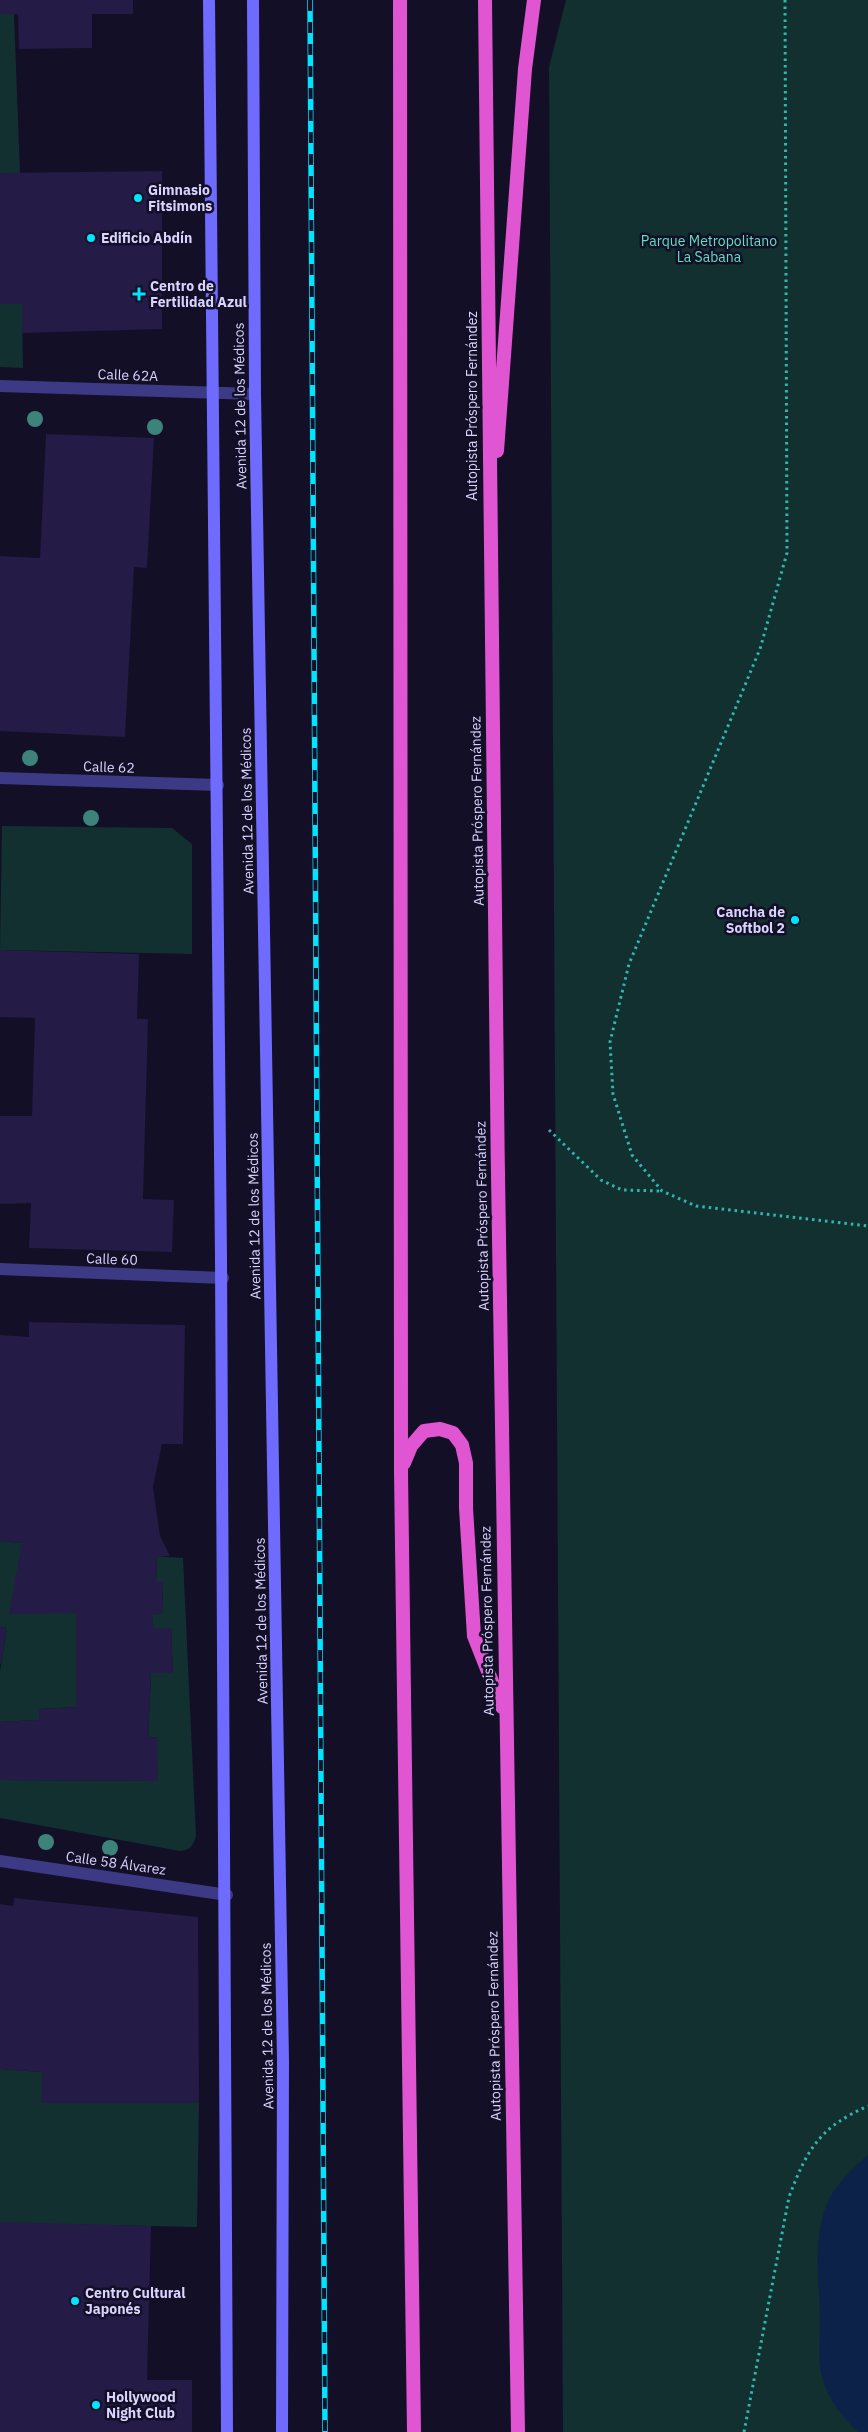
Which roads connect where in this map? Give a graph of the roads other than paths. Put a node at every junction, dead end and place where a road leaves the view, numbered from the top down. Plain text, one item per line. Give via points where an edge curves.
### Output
1 (209, 0) edge
2 (253, 0) edge
3 (400, 0) edge
4 (485, 0) edge
5 (534, 0) edge
6 (0, 386) edge
7 (212, 393) junction
8 (254, 394) junction
9 (490, 551) junction
10 (0, 778) edge
11 (218, 785) junction
12 (0, 1269) edge
13 (223, 1278) junction
14 (401, 1472) junction
15 (505, 1715) junction
16 (0, 1861) edge
17 (227, 1895) junction
18 (228, 2432) edge
19 (282, 2432) edge
20 (414, 2432) edge
21 (518, 2432) edge

1 - 7 main road, Avenida 12 de los Médicos
2 - 8 main road, Avenida 12 de los Médicos
3 - 14 highway
4 - 9 highway, Autopista Próspero Fernández
5 - 9 highway via 525,69
6 - 7 street, Calle 62A
7 - 8 street, Calle 62A
7 - 11 main road, Avenida 12 de los Médicos
8 - 19 main road, Avenida 12 de los Médicos via 283,2041
9 - 15 highway, Autopista Próspero Fernández
10 - 11 street, Calle 62
11 - 13 main road, Avenida 12 de los Médicos
12 - 13 street, Calle 60
13 - 17 main road, Avenida 12 de los Médicos
14 - 15 highway via 411,1446 424,1431 440,1429 453,1433 462,1445 466,1463 474,1636
14 - 20 highway
15 - 21 highway, Autopista Próspero Fernández
16 - 17 street, Calle 58 Álvarez
17 - 18 main road, Avenida 12 de los Médicos

